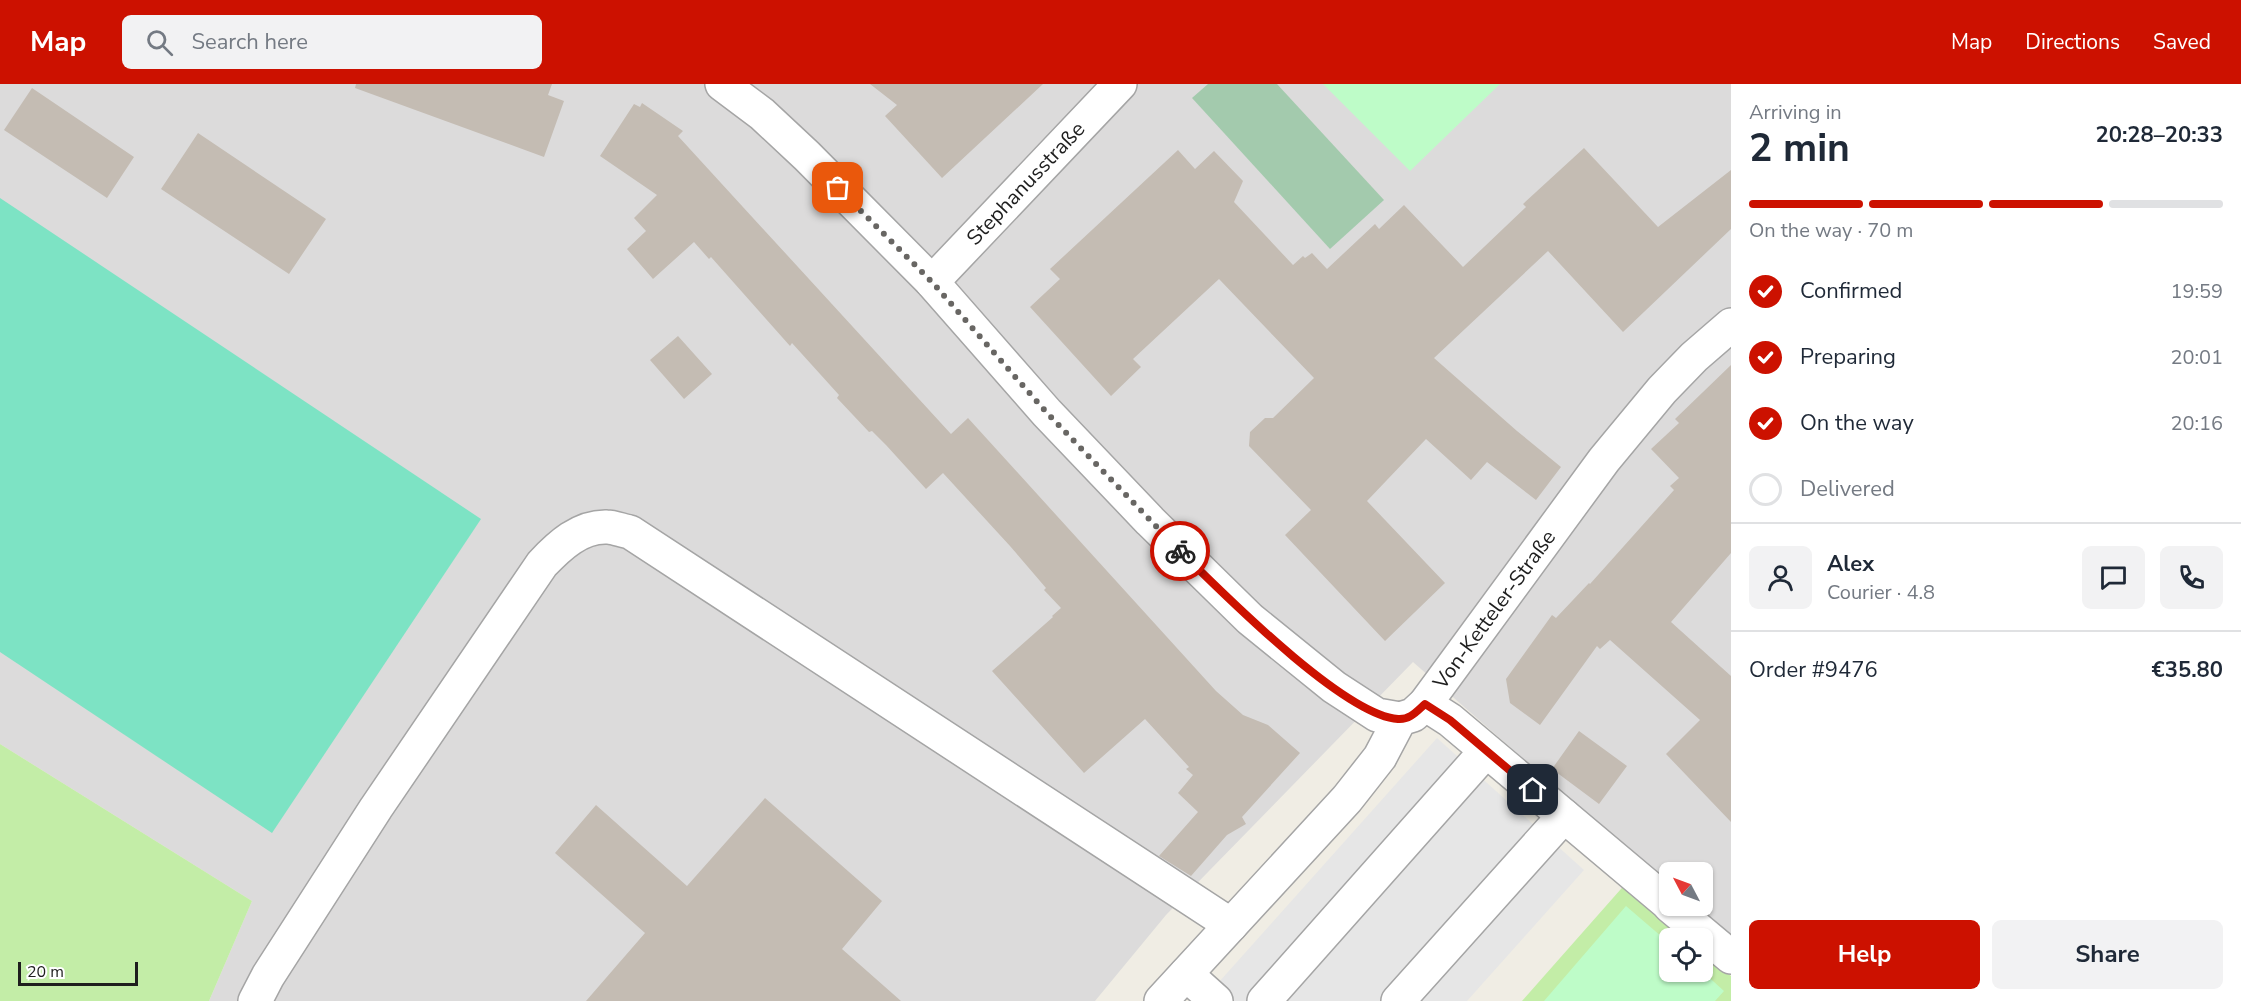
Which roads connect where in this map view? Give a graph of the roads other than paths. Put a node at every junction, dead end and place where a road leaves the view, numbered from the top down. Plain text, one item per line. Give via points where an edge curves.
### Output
1 (722, 84) edge
2 (1120, 84) edge
3 (932, 282) junction
4 (1731, 326) edge
5 (1413, 711) junction
6 (1486, 751) junction
7 (1564, 816) junction
8 (1659, 897) edge
9 (1682, 916) edge
10 (1231, 925) junction
11 (1731, 957) edge
12 (1186, 974) junction
13 (255, 1001) edge
14 (1161, 1001) edge
15 (1216, 1001) edge
16 (1264, 1001) edge
17 (1398, 1001) edge

1 - 3 street via 807,156
2 - 3 street, Stephanusstraße
3 - 5 street via 1047,413 1250,619 1334,687 1377,715
4 - 5 street, Von-Ketteler-Straße via 1662,390 1604,460
5 - 6 street via 1450,720
5 - 10 street, Von-Ketteler-Straße via 1347,799
6 - 7 street
6 - 16 street
7 - 8 street
7 - 17 street
9 - 11 street
10 - 12 street, Von-Ketteler-Straße
10 - 13 street via 630,532 606,527 583,531 562,543 542,564 376,808
12 - 14 street, Von-Ketteler-Straße
12 - 15 street

